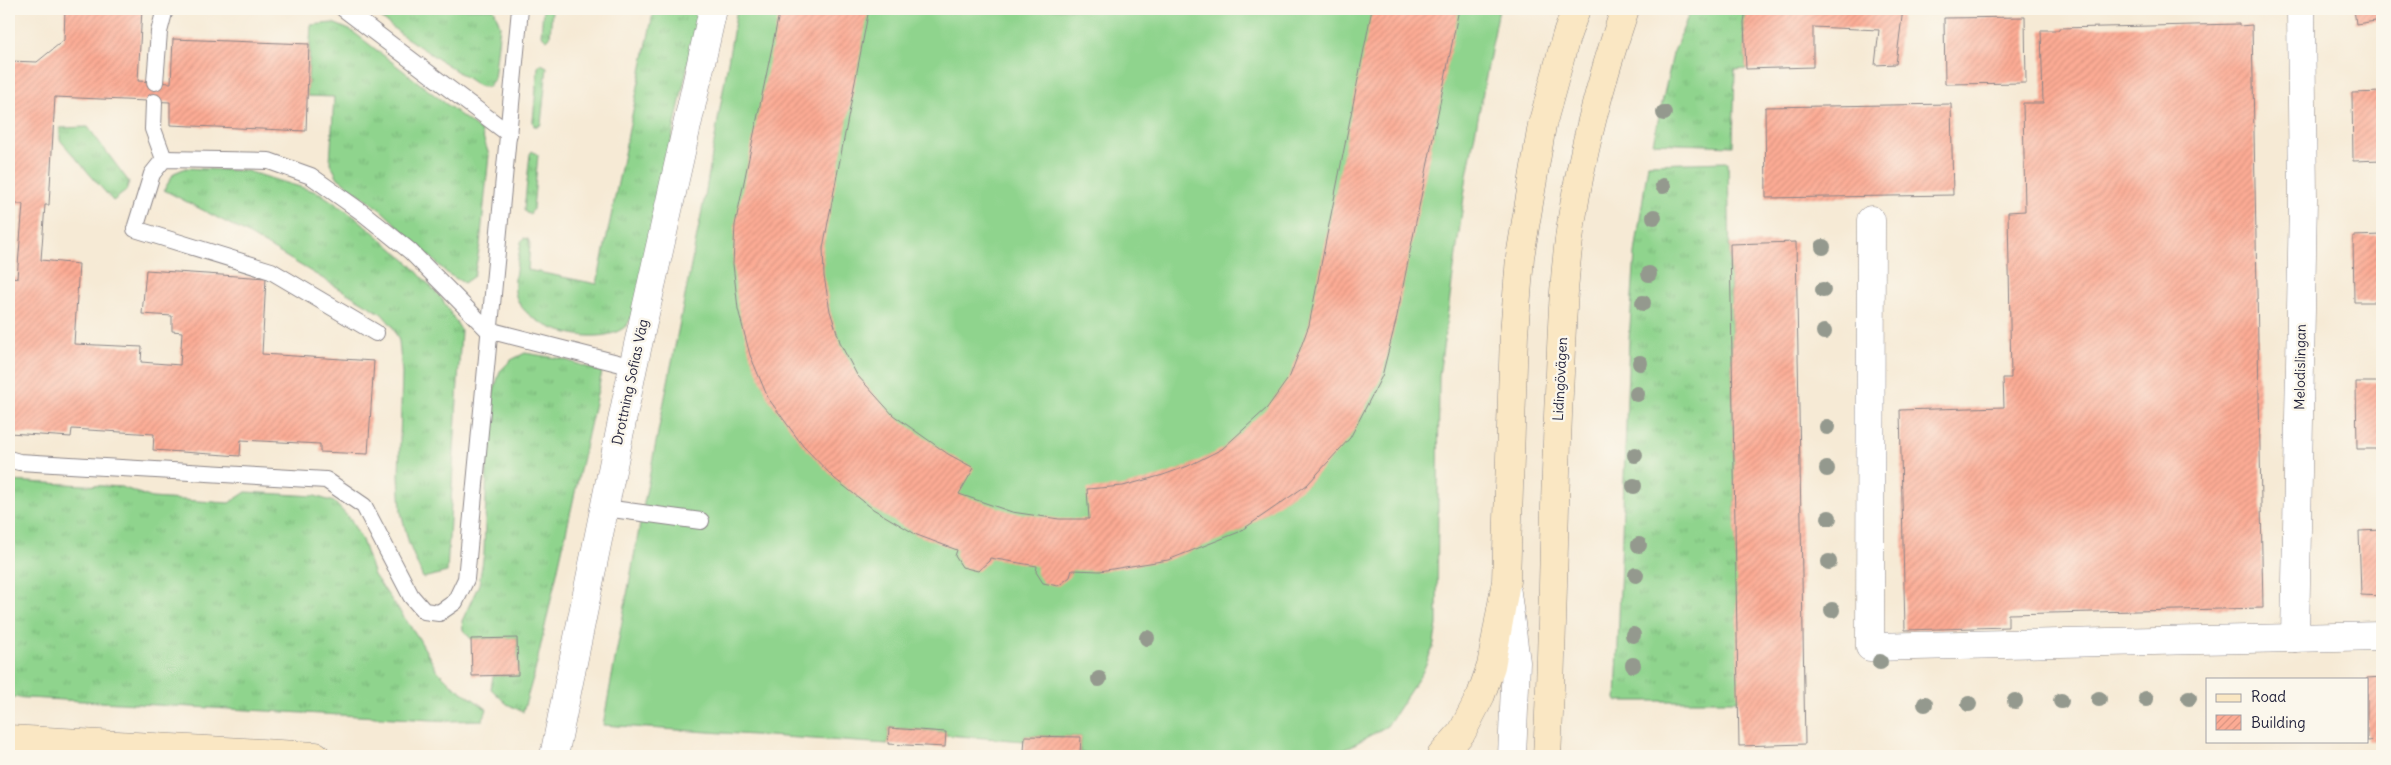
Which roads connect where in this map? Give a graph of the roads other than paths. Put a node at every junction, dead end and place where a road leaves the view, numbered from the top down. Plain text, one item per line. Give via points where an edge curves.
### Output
1 (165, 9) edge
2 (344, 9) edge
3 (520, 9) edge
4 (713, 9) edge
5 (1576, 9) edge
6 (1625, 9) edge
7 (2301, 9) edge
8 (155, 82) dead end
9 (154, 102) dead end
10 (509, 134) junction
11 (164, 159) junction
12 (1871, 220) dead end
13 (488, 330) junction
14 (376, 333) dead end
15 (633, 367) junction
16 (9, 458) edge
17 (605, 508) junction
18 (701, 521) dead end
19 (1506, 582) junction
20 (2382, 636) edge
21 (2295, 638) junction
22 (9, 738) edge
23 (316, 756) edge
24 (554, 756) edge
25 (1441, 756) edge
26 (1512, 756) edge
27 (1546, 756) edge

1 - 8 lane via 158,32
2 - 10 lane
3 - 10 lane
4 - 15 street, Drottning Sofias Väg
5 - 19 main road via 1542,124 1520,257 1514,334
6 - 27 main road, Lidingövägen via 1605,69 1585,148 1572,219 1563,305 1557,420
7 - 21 street, Melodislingan via 2304,199
9 - 11 lane via 153,129
10 - 13 lane
11 - 13 lane via 268,161 312,176 410,251
11 - 14 lane via 152,174 135,229 271,271
12 - 21 street via 1870,647
13 - 15 lane
13 - 16 lane via 466,579 455,602 439,613 424,611 411,596 364,506 326,480 19,462
15 - 17 street, Drottning Sofias Väg
17 - 18 lane
17 - 24 street, Drottning Sofias Väg
19 - 25 main road via 1491,666 1481,695 1462,732
19 - 26 street via 1516,662
20 - 21 street
22 - 23 main road

